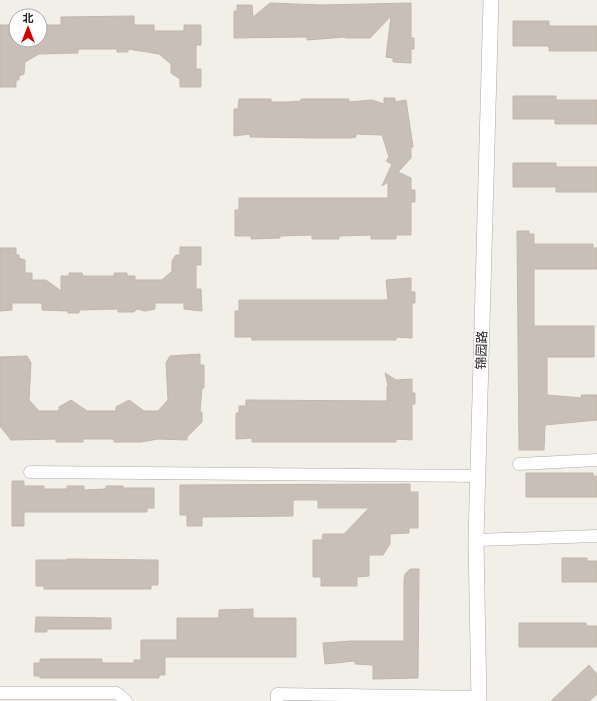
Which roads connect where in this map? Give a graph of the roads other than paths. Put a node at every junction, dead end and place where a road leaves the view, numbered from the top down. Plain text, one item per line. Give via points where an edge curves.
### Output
1 (491, 0) edge
2 (597, 460) edge
3 (519, 464) dead end
4 (30, 472) dead end
5 (478, 476) junction
6 (597, 536) edge
7 (476, 540) junction
8 (0, 693) edge
9 (479, 699) edge
10 (126, 701) edge
11 (277, 701) edge

1 - 5 street, 锦园路
2 - 3 street
4 - 5 street
5 - 7 street, 锦园路
6 - 7 street
7 - 9 street, 锦园路
8 - 10 street via 117,693
9 - 11 street via 277,694

